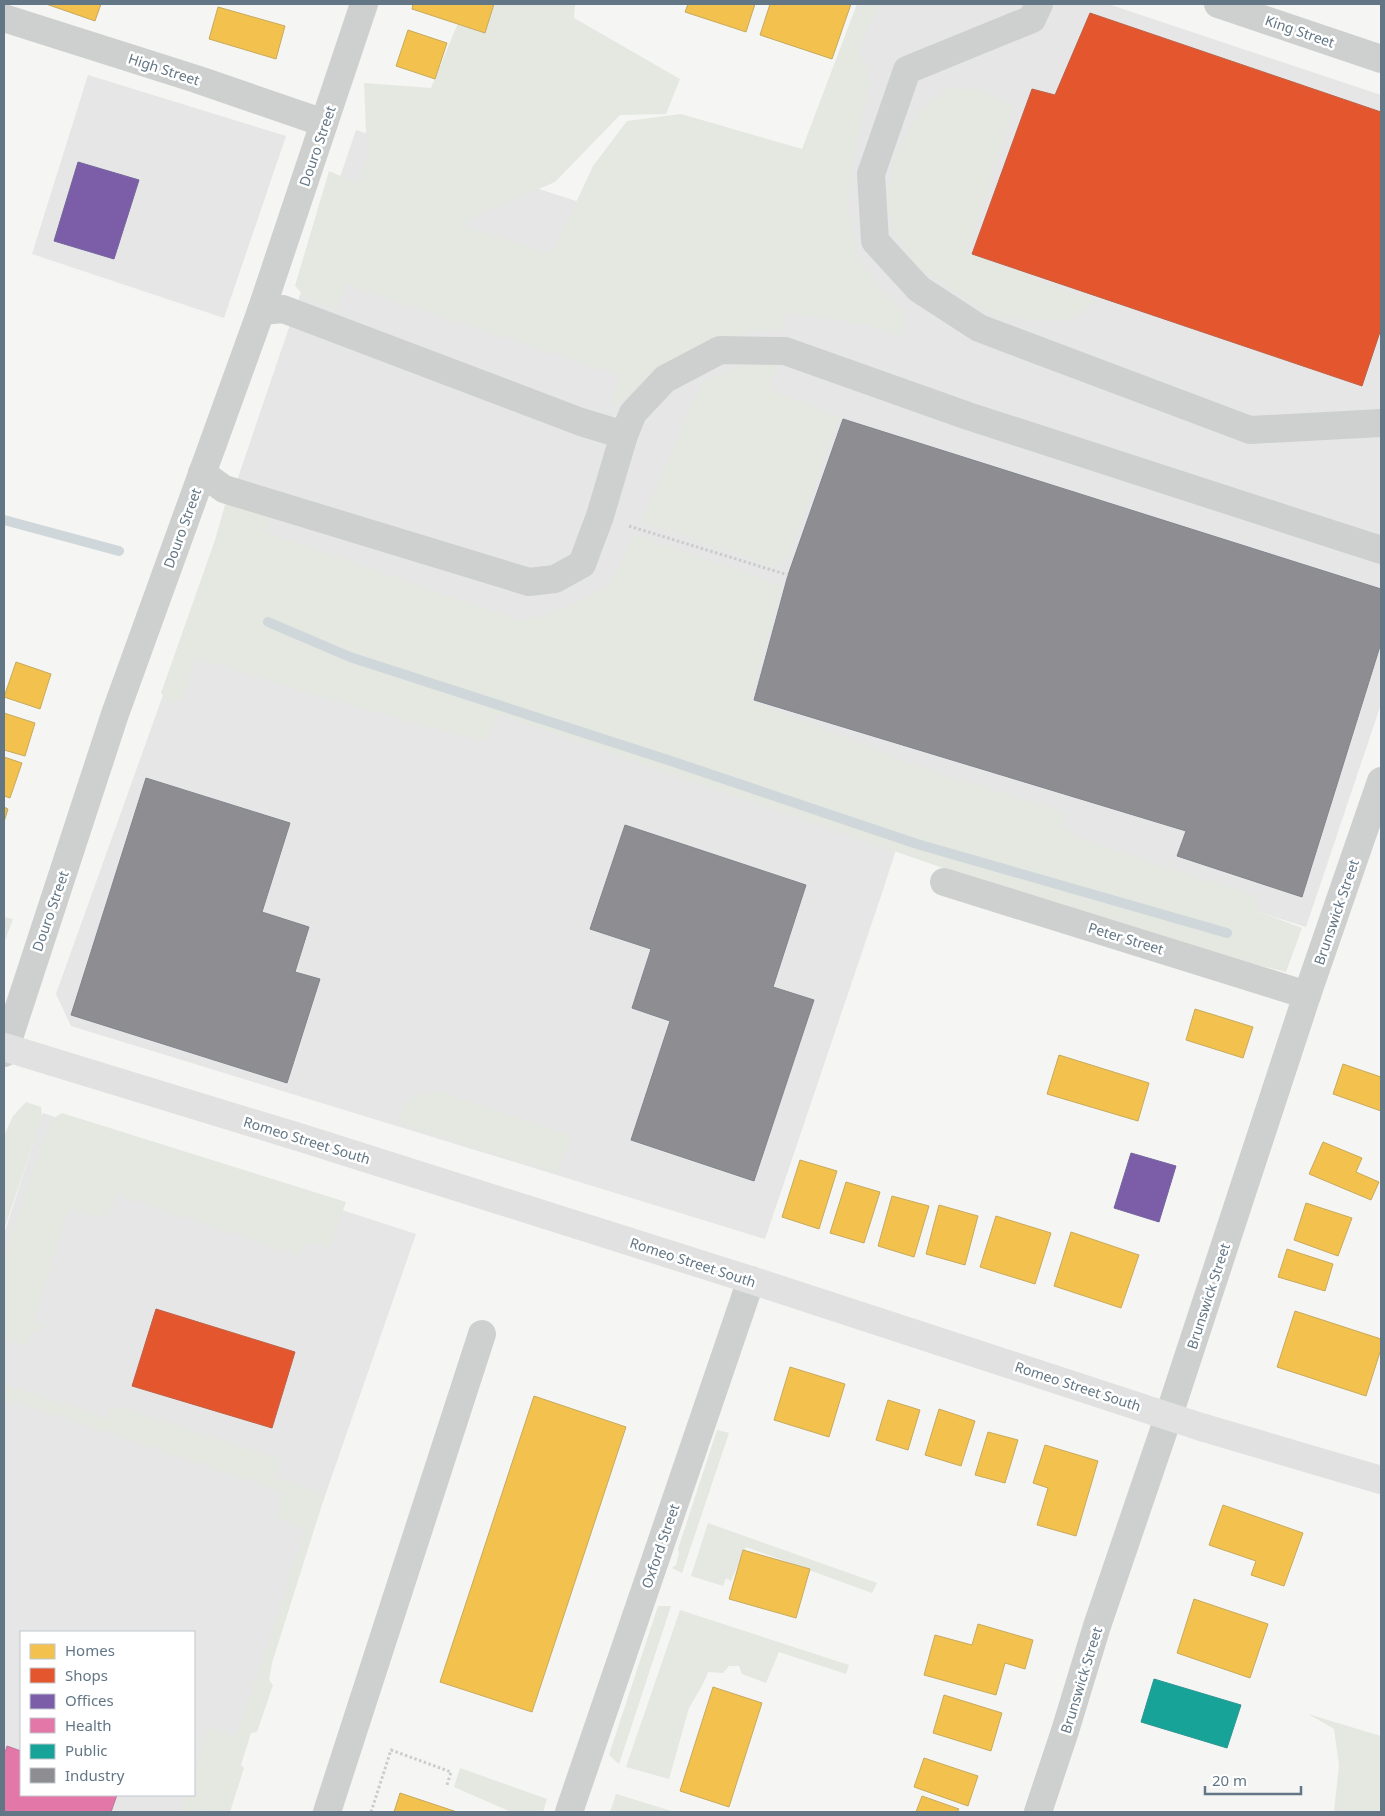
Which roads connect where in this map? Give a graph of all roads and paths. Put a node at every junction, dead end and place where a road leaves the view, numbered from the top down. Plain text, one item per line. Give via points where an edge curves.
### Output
1 (364, 4) edge
2 (1039, 4) edge
3 (1218, 4) edge
4 (4, 18) edge
5 (1381, 59) edge
6 (324, 123) junction
7 (261, 311) junction
8 (1381, 423) edge
9 (624, 435) junction
10 (202, 473) junction
11 (600, 516) junction
12 (1381, 550) edge
13 (788, 575) dead end
14 (1381, 781) edge
15 (944, 882) dead end
16 (1307, 995) junction
17 (4, 1049) edge
18 (750, 1280) junction
19 (482, 1334) dead end
20 (1169, 1415) junction
21 (1381, 1480) edge
22 (447, 1785) dead end
23 (327, 1812) edge
24 (371, 1812) edge
25 (569, 1812) edge
26 (1038, 1812) edge

1 - 6 street, Douro Street
2 - 8 street via 1032,19 907,70 871,174 875,241 919,289 979,328 1250,430
3 - 5 street, King Street
4 - 6 street, High Street
6 - 7 street, Douro Street
7 - 9 street via 282,309 581,422
7 - 10 street, Douro Street
9 - 11 street
9 - 12 street via 633,413 665,379 720,350 785,351 968,416
10 - 11 street via 224,488 529,582 555,579 582,564
10 - 17 street, Douro Street via 114,714
11 - 13 path
14 - 16 street, Brunswick Street
15 - 16 street, Peter Street
16 - 20 street, Brunswick Street
17 - 18 main road, Romeo Street South via 305,1139
18 - 20 main road, Romeo Street South
18 - 25 street, Oxford Street
19 - 23 street
20 - 21 main road, Romeo Street South
20 - 26 street, Brunswick Street
22 - 24 path via 452,1772 391,1750

